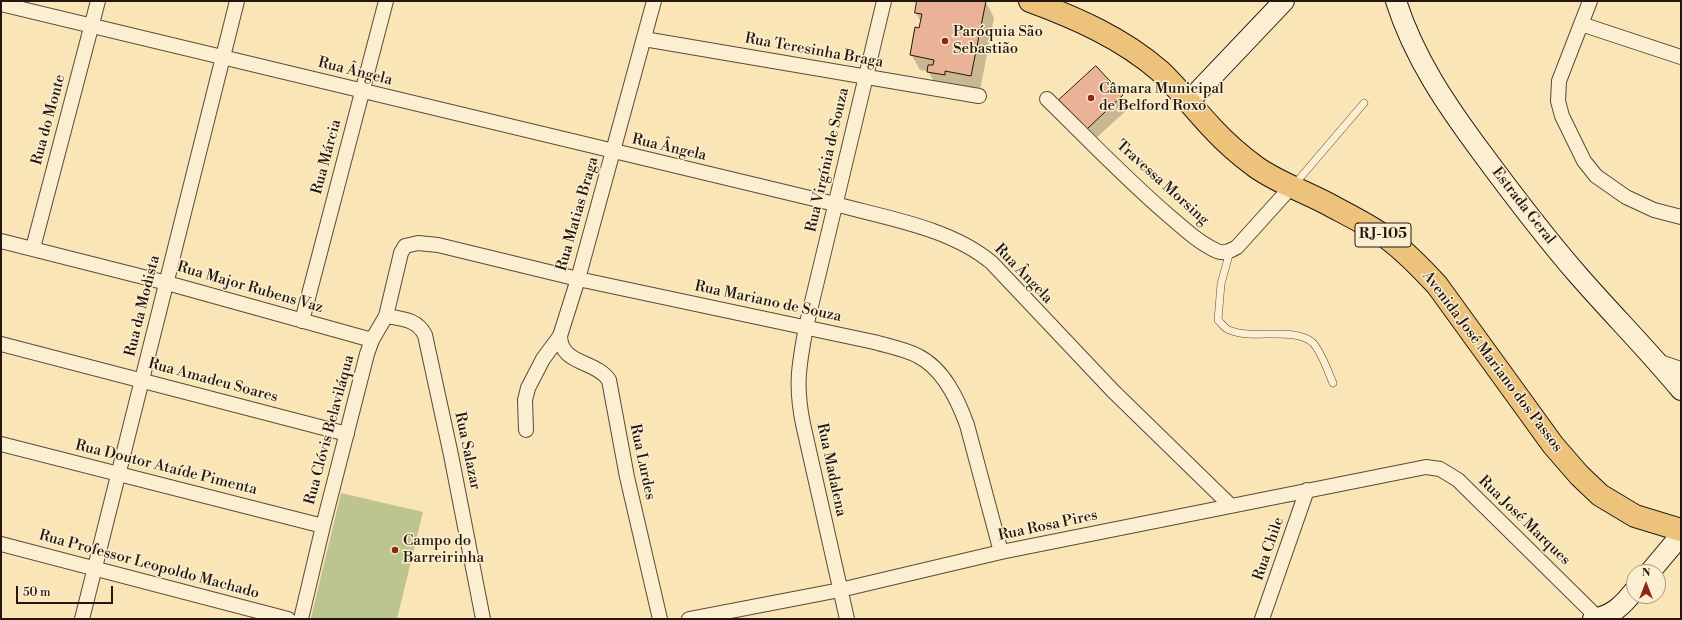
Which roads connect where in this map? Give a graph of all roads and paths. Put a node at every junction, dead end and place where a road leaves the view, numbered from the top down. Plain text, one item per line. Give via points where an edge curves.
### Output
1 (98, 1) edge
2 (237, 1) edge
3 (386, 1) edge
4 (654, 1) edge
5 (884, 1) edge
6 (1284, 1) edge
7 (1396, 1) edge
8 (1590, 1) edge
9 (1042, 3) edge
10 (1, 4) edge
11 (1581, 24) junction
12 (92, 26) junction
13 (644, 39) junction
14 (223, 57) junction
15 (1681, 57) edge
16 (866, 77) junction
17 (362, 91) junction
18 (979, 96) dead end
19 (1047, 99) dead end
20 (1189, 101) junction
21 (1364, 102) dead end
22 (613, 152) junction
23 (1292, 186) junction
24 (835, 204) junction
25 (1681, 217) edge
26 (1, 241) edge
27 (33, 248) junction
28 (1230, 250) junction
29 (401, 253) joint
30 (578, 279) junction
31 (166, 283) junction
32 (386, 316) junction
33 (302, 321) junction
34 (806, 327) junction
35 (560, 336) junction
36 (372, 340) junction
37 (1, 344) edge
38 (1657, 361) junction
39 (1681, 369) edge
40 (142, 380) junction
41 (1333, 383) dead end
42 (1681, 390) edge
43 (526, 430) dead end
44 (347, 434) junction
45 (1, 444) edge
46 (1415, 469) joint
47 (118, 474) junction
48 (1307, 490) junction
49 (1231, 506) junction
50 (323, 526) junction
51 (1681, 530) edge
52 (1681, 535) edge
53 (1, 544) edge
54 (1001, 552) junction
55 (1657, 564) edge
56 (95, 568) junction
57 (840, 590) junction
58 (1626, 600) edge
59 (82, 619) edge
60 (288, 619) edge
61 (301, 619) edge
62 (483, 619) edge
63 (660, 619) edge
64 (690, 619) edge
65 (847, 619) edge
66 (1262, 619) edge
67 (1597, 619) edge

1 - 12 street, Rua do Monte
2 - 14 street, Rua da Modista
3 - 17 street, Rua Márcia
4 - 13 street, Rua Matias Braga
5 - 16 street, Rua Virgínia de Souza
6 - 20 street
7 - 38 street, Estrada Geral via 1419,57 1436,88 1471,137 1525,211 1568,263
8 - 11 street
9 - 20 main road, Avenida José Mariano dos Passos / RJ-105 via 1128,47 1160,71
10 - 12 street, Rua Ângela
11 - 15 street
11 - 25 street via 1559,82 1558,101 1562,116 1584,161 1596,176 1626,197 1654,210
12 - 14 street, Rua Ângela
12 - 27 street, Rua do Monte
13 - 16 street, Rua Teresinha Braga
13 - 22 street, Rua Matias Braga
14 - 17 street, Rua Ângela
14 - 31 street, Rua da Modista
16 - 18 street, Rua Teresinha Braga
16 - 24 street, Rua Virgínia de Souza
17 - 22 street, Rua Ângela
17 - 33 street, Rua Márcia
19 - 28 street, Travessa Morsing via 1144,195 1179,224 1217,251
20 - 23 main road, Avenida José Mariano dos Passos / RJ-105 via 1213,130 1243,156 1272,177
21 - 23 lane
22 - 24 street, Rua Ângela
22 - 30 street, Rua Matias Braga
23 - 28 street via 1241,243
23 - 51 main road, Avenida José Mariano dos Passos / RJ-105 via 1374,230 1415,261 1437,285 1553,445 1600,495 1635,516
24 - 34 street, Rua Virgínia de Souza
24 - 49 street, Rua Ângela via 915,225 973,249 984,257 1113,391
26 - 27 street, Rua Major Rubens Vaz
27 - 31 street, Rua Major Rubens Vaz
28 - 41 lane via 1221,284 1218,320 1226,329 1244,333 1296,336 1311,342
29 - 30 street, Rua Mariano de Souza via 405,246 424,242
29 - 32 street, Rua Clóvis Belaviláqua
30 - 34 street, Rua Mariano de Souza
30 - 35 street, Rua Matias Braga
31 - 33 street, Rua Major Rubens Vaz
31 - 40 street, Rua da Modista
32 - 36 street, Rua Clóvis Belaviláqua
32 - 62 street, Rua Salazar via 413,322 425,335
33 - 36 street, Rua Major Rubens Vaz
34 - 54 street, Rua Mariano de Souza via 874,342 918,356 933,367 947,383 967,425
34 - 57 street, Rua Madalena via 798,372 799,405
35 - 43 street, Rua Matias Braga via 543,359 528,388 525,400
35 - 63 street, Rua Lurdes via 563,351 604,373 609,380 627,477
36 - 44 street, Rua Clóvis Belaviláqua
37 - 40 street, Rua Amadeu Soares
38 - 39 street
38 - 42 street, Estrada Geral
40 - 44 street, Rua Amadeu Soares
40 - 47 street, Rua da Modista
44 - 50 street, Rua Clóvis Belaviláqua
45 - 47 street, Rua Doutor Ataíde Pimenta
46 - 48 street, Rua Rosa Pires
46 - 67 street, Rua José Marques via 1436,468 1458,480
47 - 50 street, Rua Doutor Ataíde Pimenta
47 - 56 street, Rua da Modista
48 - 49 street, Rua Rosa Pires
48 - 66 street, Rua Chile
49 - 54 street, Rua Rosa Pires
50 - 61 street, Rua Clóvis Belaviláqua
52 - 55 street
53 - 56 street, Rua Professor Leopoldo Machado
54 - 57 street, Rua Rosa Pires
56 - 59 street, Rua da Modista
56 - 60 street, Rua Professor Leopoldo Machado
57 - 64 street, Rua Rosa Pires
57 - 65 street, Rua Madalena
58 - 67 street via 1618,609

